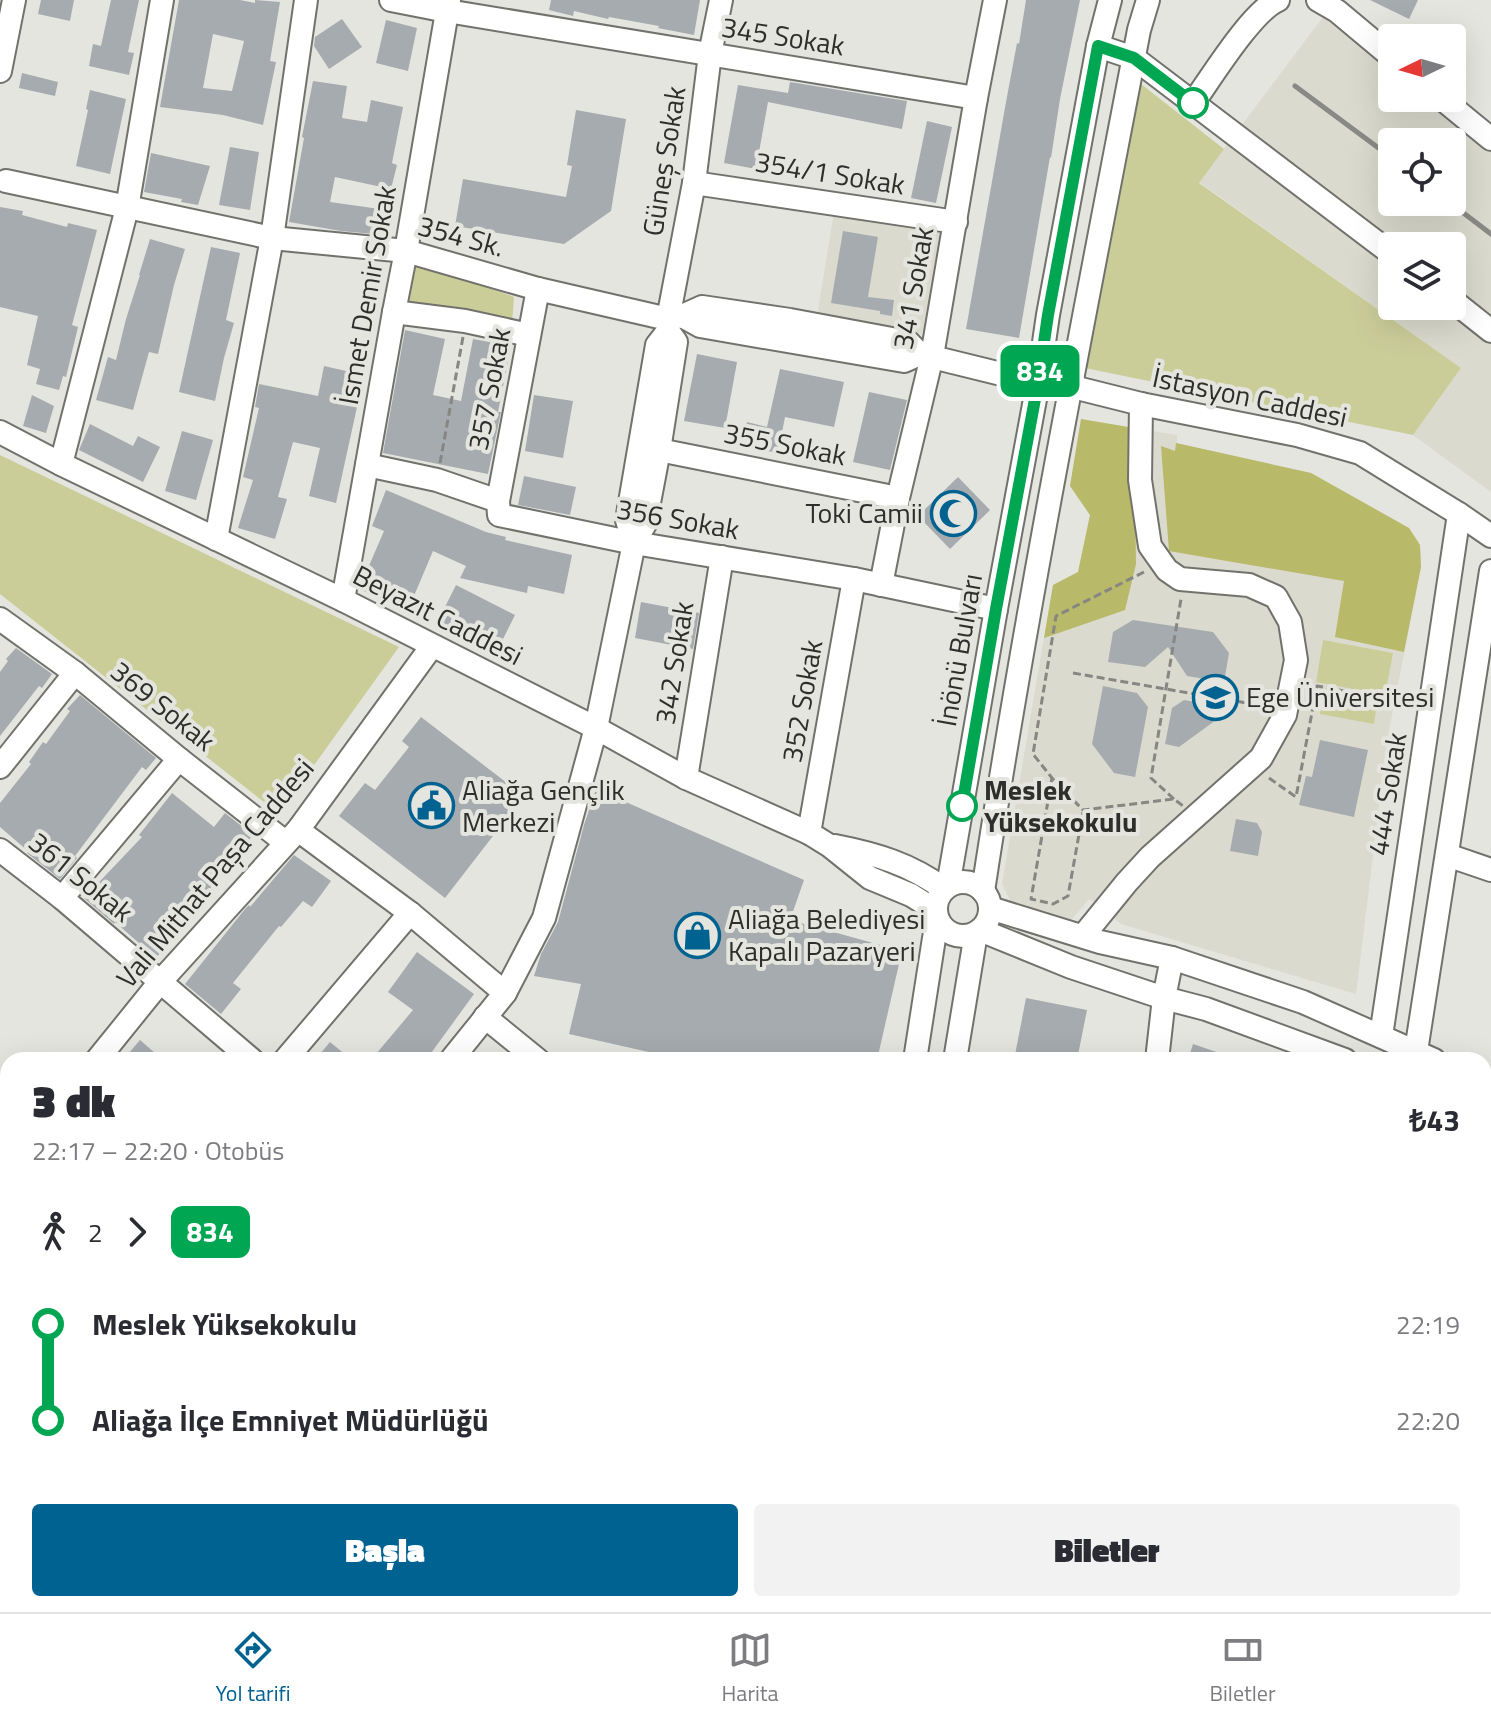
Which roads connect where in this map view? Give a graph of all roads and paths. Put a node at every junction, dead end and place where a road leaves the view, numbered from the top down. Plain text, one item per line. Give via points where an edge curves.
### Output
1 (14, 0) edge
2 (162, 0) edge
3 (306, 0) edge
4 (391, 0) edge
5 (721, 0) edge
6 (995, 0) edge
7 (1110, 0) edge
8 (1148, 0) edge
9 (1278, 0) edge
10 (1318, 0) edge
11 (448, 5) edge
12 (1378, 45) edge
13 (1098, 46) junction
14 (710, 54) junction
15 (1134, 58) junction
16 (0, 71) edge
17 (976, 98) junction
18 (1193, 103) junction
19 (1458, 112) edge
20 (1491, 139) edge
21 (6, 181) dead end
22 (694, 183) junction
23 (127, 208) junction
24 (956, 222) junction
25 (272, 238) junction
26 (1378, 243) edge
27 (406, 251) junction
28 (538, 289) junction
29 (1466, 311) edge
30 (394, 312) junction
31 (465, 321) junction
32 (673, 322) junction
33 (1485, 326) edge
34 (529, 335) junction
35 (1491, 343) edge
36 (926, 355) junction
37 (1038, 383) junction
38 (1069, 386) junction
39 (1141, 404) junction
40 (5, 437) edge
41 (659, 450) junction
42 (61, 464) junction
43 (367, 465) junction
44 (437, 480) junction
45 (898, 498) junction
46 (498, 501) junction
47 (1459, 514) junction
48 (1491, 536) edge
49 (216, 539) junction
50 (634, 543) junction
51 (722, 557) junction
52 (1162, 563) junction
53 (1491, 571) edge
54 (854, 579) junction
55 (1185, 579) junction
56 (881, 585) junction
57 (343, 600) junction
58 (996, 609) junction
59 (0, 619) edge
60 (432, 646) junction
61 (75, 673) junction
62 (1073, 673) dead end
63 (1166, 689) junction
64 (1388, 699) dead end
65 (1286, 710) junction
66 (596, 728) junction
67 (179, 759) junction
68 (1253, 766) junction
69 (0, 767) edge
70 (686, 778) junction
71 (1052, 778) junction
72 (1174, 799) junction
73 (1083, 810) junction
74 (1196, 816) junction
75 (809, 833) junction
76 (292, 836) junction
77 (0, 850) edge
78 (1447, 855) junction
79 (1491, 870) edge
80 (62, 898) junction
81 (986, 900) junction
82 (941, 901) junction
83 (410, 913) junction
84 (978, 931) junction
85 (1083, 936) junction
86 (1172, 958) junction
87 (160, 982) junction
88 (505, 993) junction
89 (1164, 998) junction
90 (485, 1017) junction
91 (1381, 1036) junction
92 (103, 1052) edge
93 (243, 1052) edge
94 (292, 1052) edge
95 (457, 1052) edge
96 (528, 1052) edge
97 (916, 1052) edge
98 (956, 1052) edge
99 (1158, 1052) edge
100 (1323, 1052) edge
101 (1416, 1052) edge
102 (1425, 1052) edge

1 - 16 street
2 - 23 street
3 - 25 street
4 - 11 street, 345 Sokak
5 - 14 street, Güneş Sokak
6 - 17 street, 341 Sokak
7 - 13 street, İnönü Bulvarı
8 - 15 street
9 - 18 street via 1254,18
10 - 12 street
11 - 14 street, 345 Sokak
11 - 27 street, İsmet Demir Sokak
13 - 15 street
13 - 37 street, İnönü Bulvarı
14 - 17 street, 345 Sokak
14 - 22 street, Güneş Sokak
15 - 18 street
15 - 38 street
17 - 24 street, 341 Sokak
18 - 26 street
19 - 20 street
21 - 23 street, 354 Sk.
22 - 24 street, 354/1 Sokak
22 - 32 street, Güneş Sokak
23 - 25 street, 354 Sk.
23 - 42 street
24 - 36 street, 341 Sokak
25 - 27 street, 354 Sk.
25 - 49 street
27 - 28 street, 354 Sk.
27 - 30 street, İsmet Demir Sokak
28 - 32 street, 354 Sk.
28 - 34 street, 357 Sokak
29 - 33 street
30 - 31 street
30 - 43 street, İsmet Demir Sokak
31 - 34 street
31 - 44 path
32 - 36 street, 354 Sk. via 702,307 908,342
32 - 41 street, Güneş Sokak via 676,342
32 - 50 street, Güneş Sokak via 657,345 627,520
33 - 35 street
34 - 46 street, 357 Sokak
36 - 37 street, 354 Sk.
36 - 45 street, 341 Sokak
37 - 38 street, 354 Sk.
37 - 58 street, İnönü Bulvarı
38 - 39 street, İstasyon Caddesi
38 - 81 street
39 - 47 street, İstasyon Caddesi via 1360,453
39 - 52 street via 1140,480 1150,546
40 - 42 street, Beyazıt Caddesi
41 - 45 street, 355 Sokak
41 - 50 street, Güneş Sokak via 645,524
42 - 49 street, Beyazıt Caddesi
43 - 44 street, 356 Sokak
43 - 57 street, İsmet Demir Sokak
44 - 46 street, 356 Sokak
45 - 56 street, 341 Sokak
46 - 50 street, 356 Sokak via 499,515
47 - 48 street, İstasyon Caddesi
47 - 91 street, 444 Sokak
49 - 57 street, Beyazıt Caddesi
50 - 51 street, 356 Sokak
50 - 66 street, Güneş Sokak
51 - 54 street, 356 Sokak
51 - 70 street, 342 Sokak
52 - 55 street
52 - 71 path via 1056,616 1033,754
53 - 78 street
54 - 56 street, 356 Sokak
54 - 75 street, 352 Sokak
55 - 63 path
55 - 65 street via 1249,585 1276,597 1290,622 1296,660
56 - 58 street, 356 Sokak
57 - 60 street, Beyazıt Caddesi
58 - 82 street, İnönü Bulvarı
59 - 61 street, 369 Sokak
60 - 66 street, Beyazıt Caddesi
60 - 76 street, Vali Mithat Paşa Caddesi
61 - 67 street, 369 Sokak
61 - 69 street
62 - 63 path
63 - 65 path
63 - 72 path via 1151,778
64 - 68 path via 1317,686 1296,797
65 - 68 street
66 - 70 street, Beyazıt Caddesi
66 - 88 street, Güneş Sokak via 544,918
67 - 76 street, 369 Sokak
67 - 80 street
68 - 74 street
70 - 75 street, Beyazıt Caddesi
71 - 73 path
71 - 73 path via 1031,899 1053,904 1068,896
72 - 73 path
72 - 74 path
74 - 85 street via 1150,857
75 - 82 street, Beyazıt Caddesi via 830,846 869,853 923,874
76 - 83 street, 369 Sokak
76 - 87 street, Vali Mithat Paşa Caddesi
77 - 80 street, 361 Sokak
78 - 79 street
78 - 102 street
80 - 87 street, 361 Sokak
81 - 82 street via 977,886 962,882
81 - 84 street via 989,916
81 - 85 street
82 - 84 street via 947,931 969,936
82 - 97 street, İnönü Bulvarı
83 - 88 street, 369 Sokak
83 - 94 street
84 - 89 street
84 - 98 street
85 - 86 street
86 - 89 street
86 - 91 street via 1303,1002
87 - 92 street, Vali Mithat Paşa Caddesi
87 - 93 street
88 - 90 street, Güneş Sokak
89 - 99 street
89 - 100 street
90 - 95 street, Güneş Sokak
90 - 96 street
91 - 101 street

